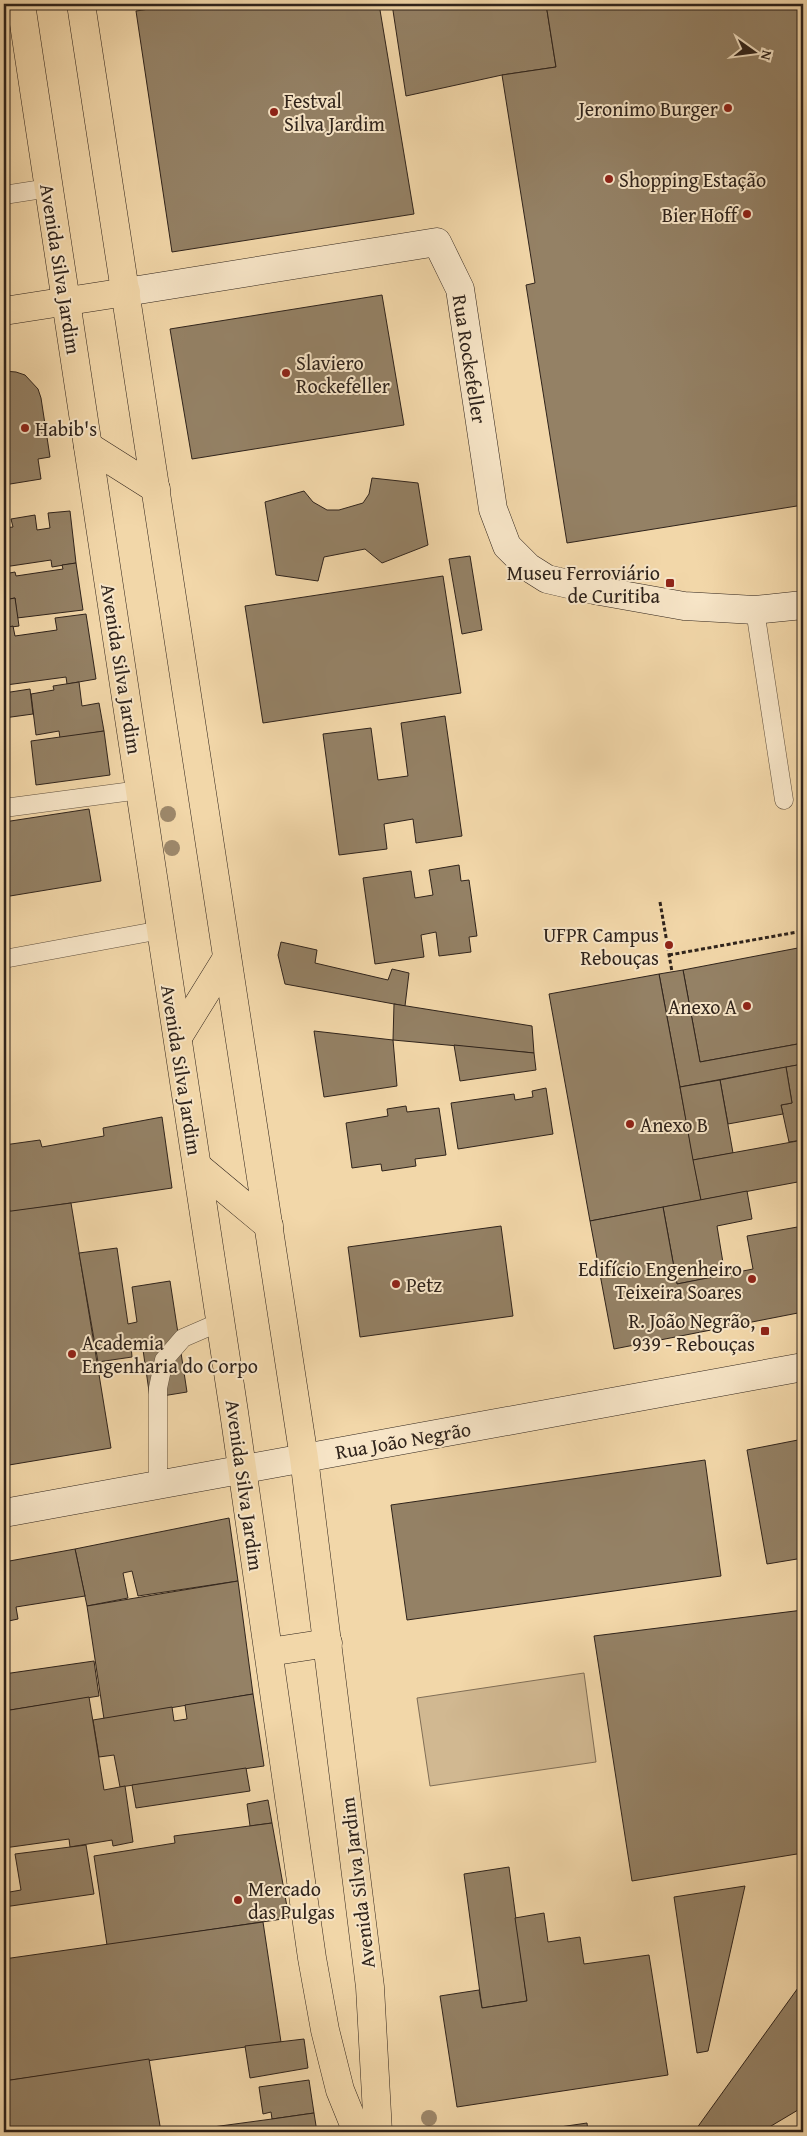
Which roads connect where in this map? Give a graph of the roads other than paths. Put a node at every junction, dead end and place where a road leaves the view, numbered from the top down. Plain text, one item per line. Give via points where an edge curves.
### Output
1 (21, 4) edge
2 (81, 4) edge
3 (49, 188) junction
4 (4, 194) edge
5 (126, 292) junction
6 (66, 301) junction
7 (4, 311) edge
8 (88, 446) junction
9 (156, 488) junction
10 (803, 605) edge
11 (755, 610) junction
12 (140, 790) junction
13 (784, 800) dead end
14 (4, 808) edge
15 (161, 930) junction
16 (228, 958) junction
17 (4, 960) edge
18 (178, 1037) junction
19 (197, 1166) junction
20 (269, 1226) junction
21 (220, 1322) junction
22 (803, 1367) edge
23 (304, 1458) junction
24 (242, 1470) junction
25 (158, 1485) junction
26 (4, 1513) edge
27 (328, 1643) junction
28 (269, 1652) junction
29 (357, 2132) edge
30 (378, 2132) edge

1 - 3 main road, Avenida Silva Jardim
2 - 5 main road, Avenida Silva Jardim
3 - 4 lane
3 - 6 main road, Avenida Silva Jardim
5 - 6 main road, Rua Rockefeller
5 - 9 main road, Avenida Silva Jardim
5 - 11 main road, Rua Rockefeller via 438,242 460,289 493,509 507,546 528,567 547,579 684,606
6 - 7 main road, Rua Rockefeller
6 - 8 main road, Avenida Silva Jardim
8 - 9 main road
8 - 12 main road, Avenida Silva Jardim
9 - 16 main road, Avenida Silva Jardim
10 - 11 main road, Rua Rockefeller
11 - 13 lane
12 - 14 lane
12 - 15 main road, Avenida Silva Jardim
15 - 17 lane
15 - 18 main road, Avenida Silva Jardim
16 - 18 main road
16 - 20 main road, Avenida Silva Jardim
18 - 19 main road, Avenida Silva Jardim
19 - 20 main road
19 - 21 main road, Avenida Silva Jardim
20 - 23 main road, Avenida Silva Jardim
21 - 24 main road, Avenida Silva Jardim
21 - 25 lane via 183,1338 164,1360 158,1388
22 - 23 main road, Rua João Negrão
23 - 24 main road, Rua João Negrão
23 - 27 main road, Avenida Silva Jardim
24 - 25 main road, Rua João Negrão
24 - 28 main road, Avenida Silva Jardim
25 - 26 main road, Rua João Negrão
27 - 28 main road
27 - 30 main road, Avenida Silva Jardim via 370,1987
28 - 29 main road, Avenida Silva Jardim via 325,2030 340,2090

